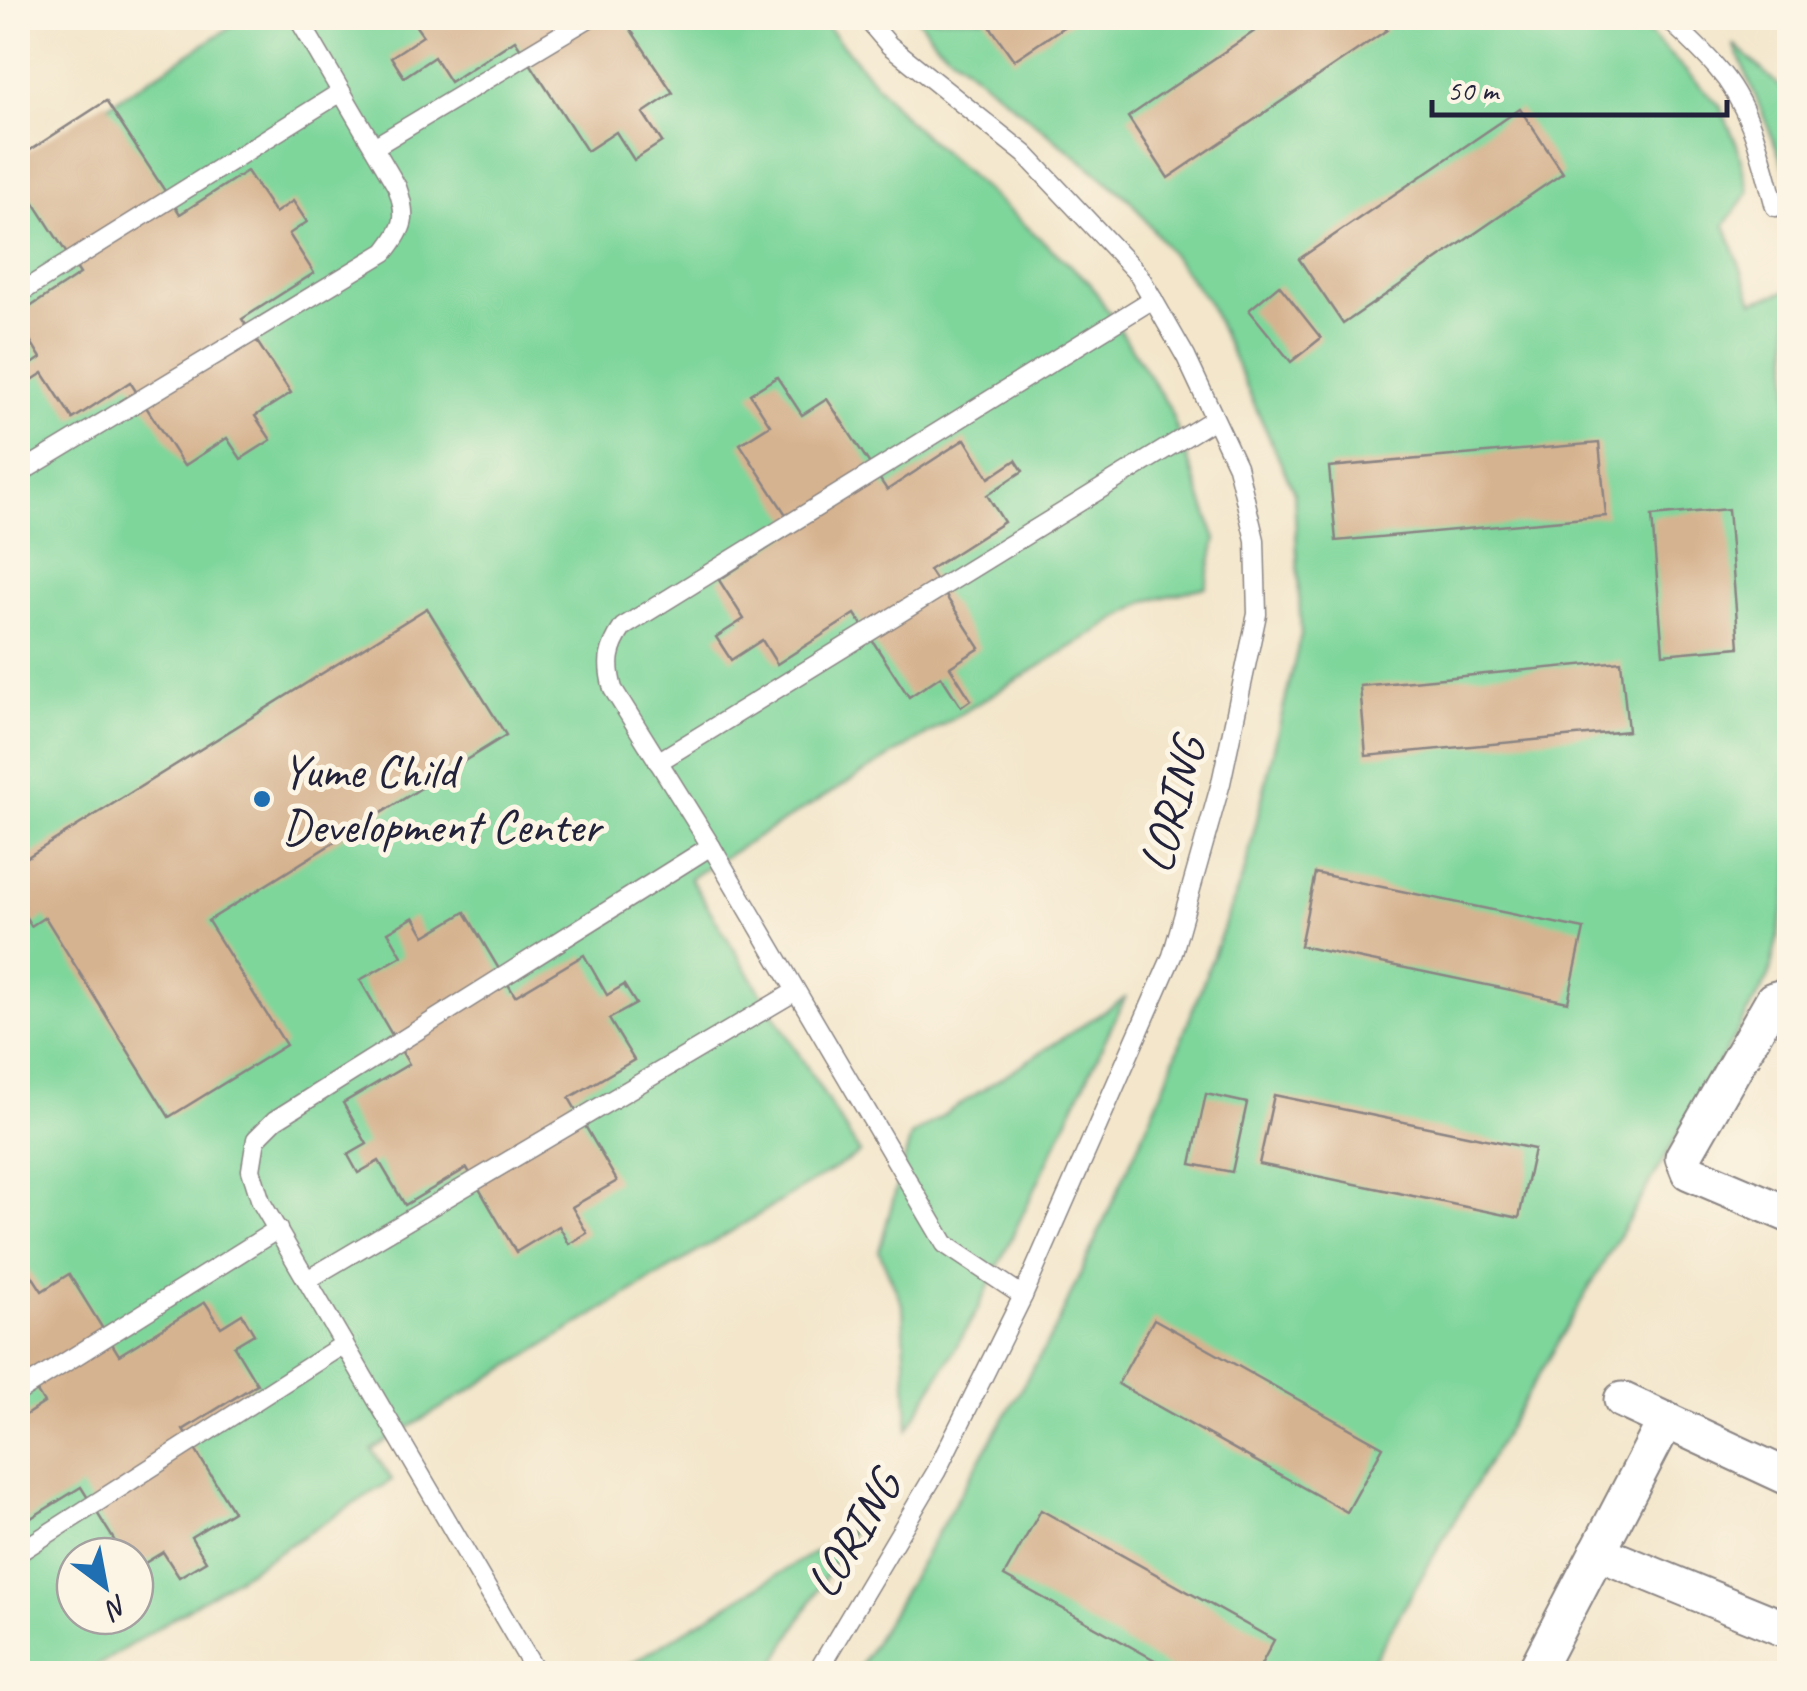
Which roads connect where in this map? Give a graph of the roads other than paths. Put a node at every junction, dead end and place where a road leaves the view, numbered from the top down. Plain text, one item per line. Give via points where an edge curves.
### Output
1 (588, 18) edge
2 (866, 18) edge
3 (1667, 18) edge
4 (307, 21) edge
5 (341, 92) junction
6 (374, 147) junction
7 (1775, 207) dead end
8 (18, 294) edge
9 (1153, 300) junction
10 (1214, 419) junction
11 (18, 474) edge
12 (658, 762) junction
13 (711, 846) junction
14 (796, 990) junction
15 (1790, 995) edge
16 (1790, 1216) edge
17 (278, 1230) junction
18 (307, 1280) junction
19 (1023, 1296) junction
20 (344, 1344) junction
21 (18, 1392) edge
22 (1622, 1400) dead end
23 (1666, 1420) junction
24 (1790, 1478) edge
25 (1597, 1552) junction
26 (18, 1553) edge
27 (1788, 1626) edge
28 (536, 1674) edge
29 (816, 1674) edge
30 (1534, 1674) edge

1 - 6 lane
2 - 9 lane, LORING via 889,46 1025,154 1139,276
3 - 7 lane via 1720,71 1744,110
4 - 5 lane
5 - 6 lane
5 - 8 lane
6 - 11 lane via 406,210 385,252
9 - 10 lane, LORING
9 - 12 lane via 623,627 608,671
10 - 12 lane
10 - 19 lane, LORING via 1237,466 1256,540 1258,614 1222,783 1172,956
12 - 13 lane
13 - 14 lane
13 - 17 lane via 274,1120 256,1140 251,1170
14 - 18 lane
14 - 19 lane via 945,1244
15 - 16 street via 1772,1000 1684,1157 1689,1172
17 - 18 lane
17 - 21 lane
18 - 20 lane
19 - 29 lane, LORING via 936,1472
20 - 26 lane
20 - 28 lane
22 - 23 street
23 - 24 street
23 - 25 street
25 - 27 street
25 - 30 street

